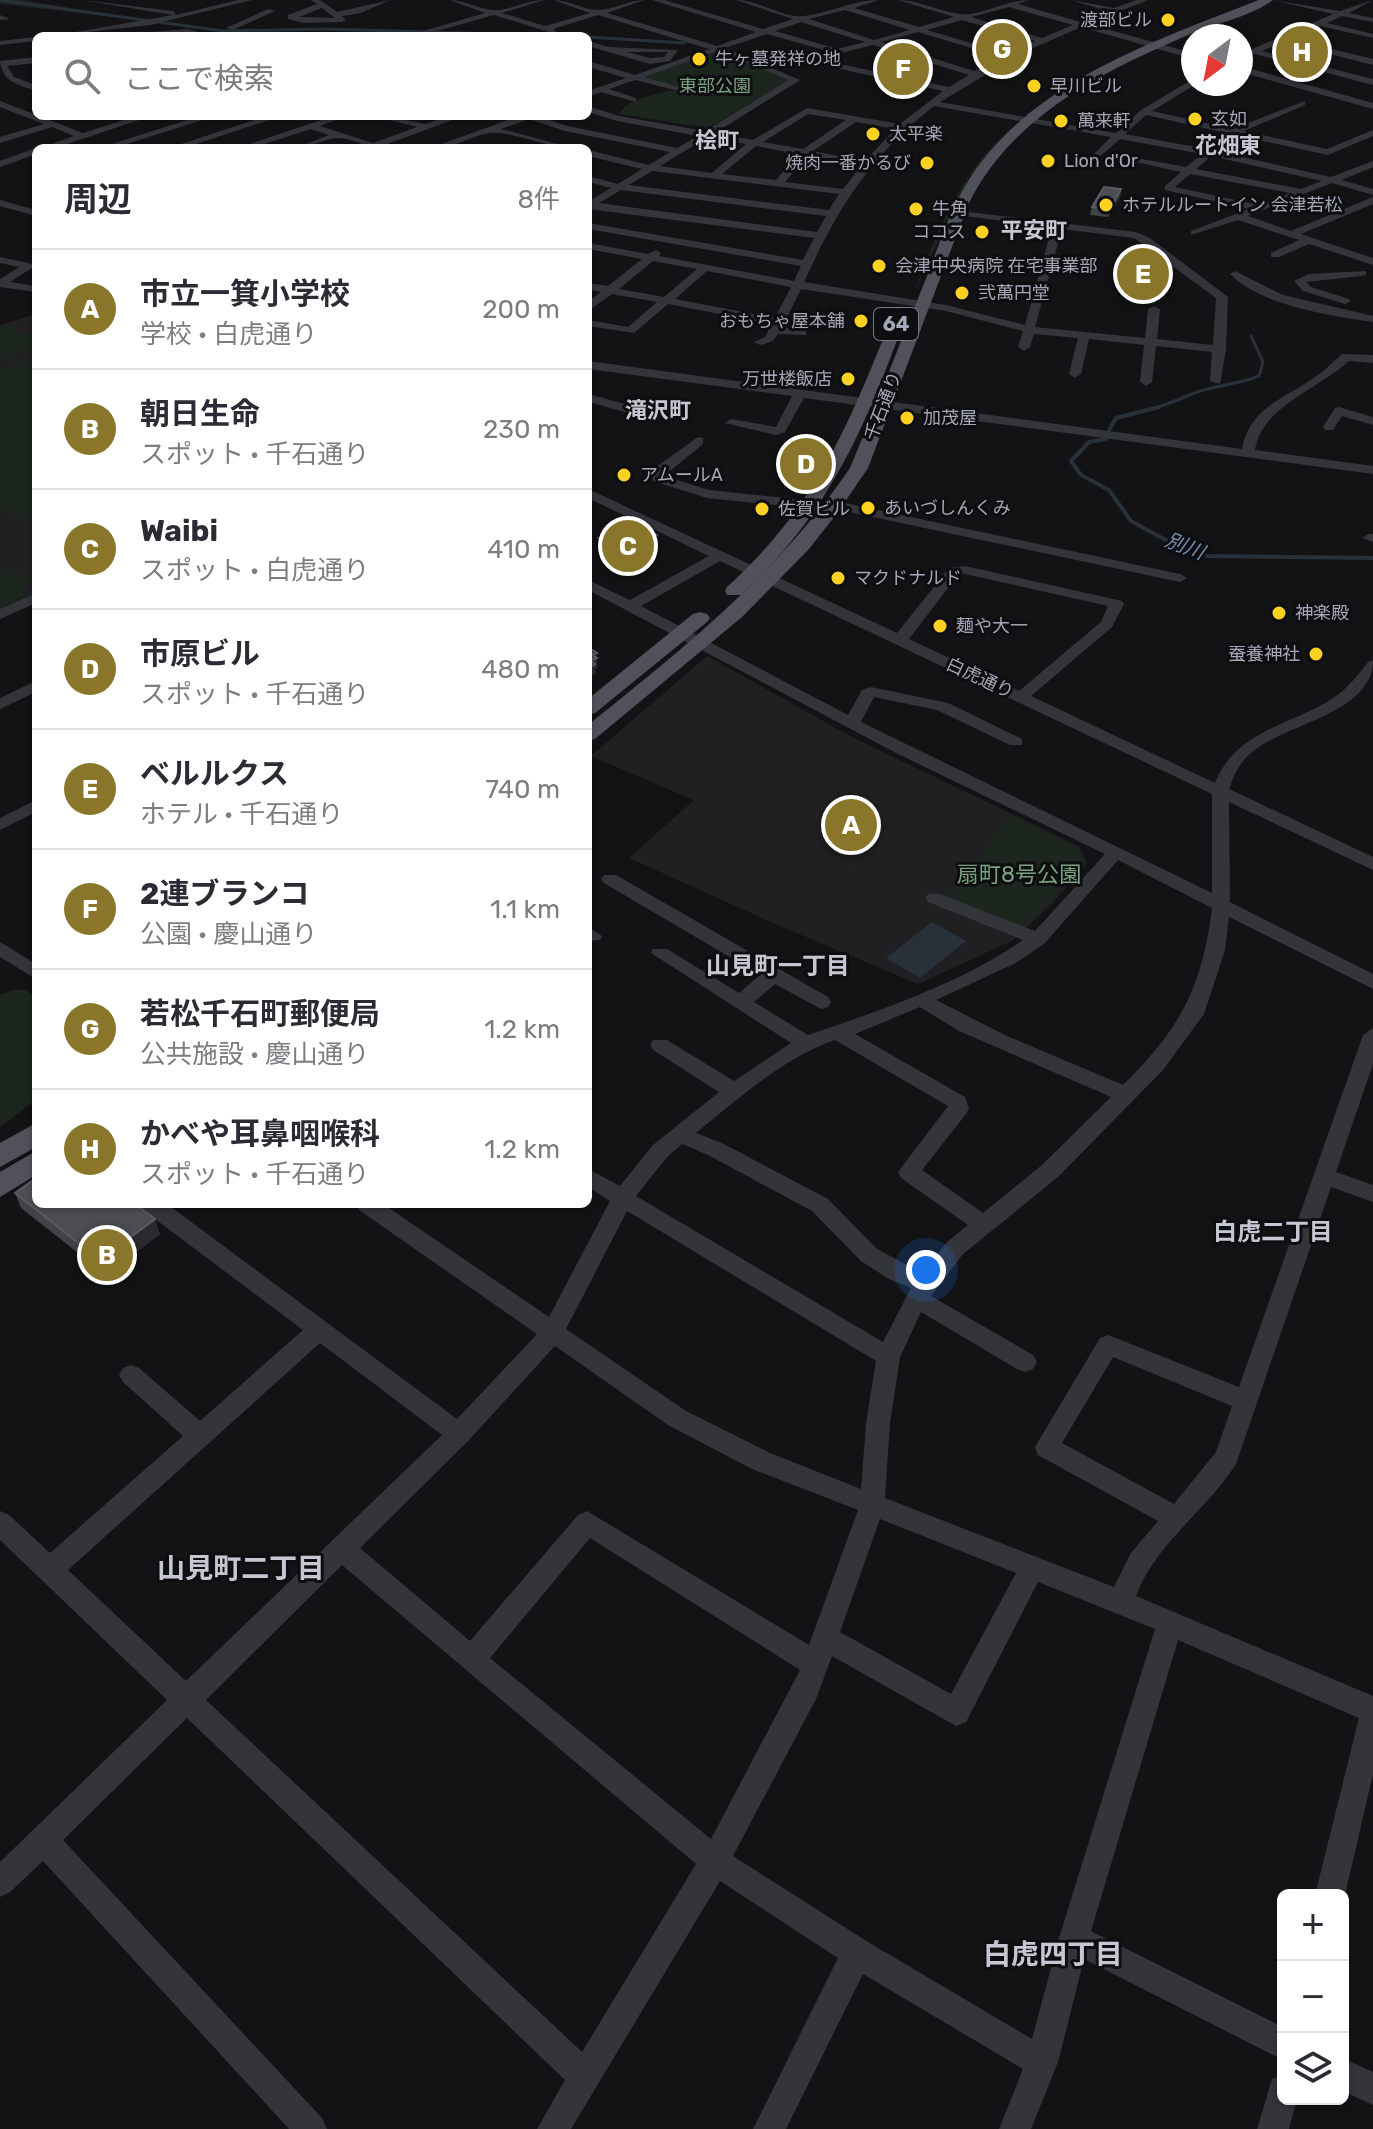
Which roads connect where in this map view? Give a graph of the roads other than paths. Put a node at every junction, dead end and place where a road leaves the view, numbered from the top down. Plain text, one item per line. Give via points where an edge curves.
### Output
1 (86, 0) edge
2 (122, 0) edge
3 (248, 0) edge
4 (386, 0) edge
5 (540, 0) edge
6 (557, 0) edge
7 (640, 0) edge
8 (656, 0) edge
9 (695, 0) edge
10 (740, 0) edge
11 (820, 0) edge
12 (875, 0) edge
13 (902, 0) edge
14 (993, 0) edge
15 (1025, 0) edge
16 (1075, 0) edge
17 (1144, 0) edge
18 (1249, 0) edge
19 (1268, 0) edge
20 (1276, 0) edge
21 (1372, 0) edge
22 (319, 2) edge
23 (462, 2) edge
24 (109, 3) junction
25 (171, 3) dead end
26 (1008, 4) junction
27 (1362, 4) junction
28 (575, 5) junction
29 (674, 5) junction
30 (217, 7) junction
31 (845, 7) junction
32 (1373, 7) edge
33 (146, 9) junction
34 (445, 9) dead end
35 (561, 9) dead end
36 (271, 11) dead end
37 (1115, 11) junction
38 (598, 12) junction
39 (647, 12) dead end
40 (495, 13) junction
41 (1341, 13) junction
42 (337, 14) junction
43 (704, 14) junction
44 (183, 15) junction
45 (259, 15) junction
46 (962, 17) junction
47 (534, 18) dead end
48 (801, 19) junction
49 (1373, 20) edge
50 (677, 21) dead end
51 (220, 22) dead end
52 (521, 22) junction
53 (67, 23) dead end
54 (734, 23) junction
55 (1319, 23) junction
56 (1079, 24) junction
57 (508, 25) dead end
58 (658, 28) junction
59 (918, 29) junction
60 (1305, 29) junction
61 (708, 30) dead end
62 (20, 31) dead end
63 (765, 31) junction
64 (74, 32) edge
65 (86, 32) edge
66 (425, 32) edge
67 (695, 34) dead end
68 (639, 36) dead end
69 (1335, 36) dead end
70 (1373, 36) edge
71 (682, 37) junction
72 (32, 38) edge
73 (32, 39) edge
74 (792, 39) junction
75 (1282, 39) junction
76 (1041, 40) junction
77 (873, 42) junction
78 (0, 43) edge
79 (592, 44) edge
80 (1150, 44) junction
81 (1353, 45) dead end
82 (718, 48) junction
83 (759, 49) junction
84 (903, 51) junction
85 (1254, 51) joint
86 (1181, 53) edge
87 (738, 55) junction
88 (1006, 56) junction
89 (876, 57) dead end
90 (32, 60) edge
91 (679, 62) junction
92 (1373, 62) edge
93 (1, 64) edge
94 (592, 65) edge
95 (1253, 72) edge
96 (974, 74) junction
97 (636, 77) junction
98 (1372, 81) edge
99 (32, 86) edge
100 (592, 87) edge
101 (676, 89) dead end
102 (1181, 89) edge
103 (601, 90) junction
104 (950, 90) junction
105 (592, 93) edge
106 (32, 95) edge
107 (1332, 95) junction
108 (633, 100) dead end
109 (822, 101) dead end
110 (760, 102) junction
111 (933, 103) junction
112 (1302, 103) dead end
113 (0, 104) edge
114 (776, 105) dead end
115 (1373, 106) edge
116 (791, 108) dead end
117 (592, 110) edge
118 (807, 111) junction
119 (1144, 112) junction
120 (32, 116) edge
121 (1023, 118) junction
122 (854, 119) junction
123 (42, 120) edge
124 (126, 120) edge
125 (132, 120) edge
126 (197, 120) edge
127 (265, 120) edge
128 (291, 120) edge
129 (330, 120) edge
130 (400, 120) edge
131 (446, 120) edge
132 (517, 120) edge
133 (540, 120) edge
134 (129, 121) junction
135 (53, 124) junction
136 (311, 126) junction
137 (426, 127) junction
138 (901, 127) junction
139 (491, 129) junction
140 (1233, 132) junction
141 (1373, 133) edge
142 (707, 134) junction
143 (339, 135) junction
144 (1117, 135) junction
145 (83, 136) junction
146 (0, 140) edge
147 (755, 143) junction
148 (58, 144) edge
149 (117, 144) edge
150 (187, 144) edge
151 (255, 144) edge
152 (312, 144) edge
153 (366, 144) edge
154 (383, 144) edge
155 (451, 144) edge
156 (552, 144) edge
157 (679, 151) junction
158 (32, 152) edge
159 (805, 152) junction
160 (1207, 152) junction
161 (1328, 152) junction
162 (592, 154) edge
163 (1343, 155) dead end
164 (0, 156) edge
165 (1097, 156) dead end
166 (1358, 158) dead end
167 (12, 159) junction
168 (1136, 161) dead end
169 (1373, 163) edge
170 (0, 164) edge
171 (32, 164) edge
172 (868, 164) junction
173 (651, 168) junction
174 (1187, 170) junction
175 (713, 177) junction
176 (592, 180) edge
177 (1332, 180) junction
178 (778, 184) junction
179 (620, 187) junction
180 (845, 192) junction
181 (1302, 192) junction
182 (1373, 192) edge
183 (688, 195) junction
184 (1373, 200) edge
185 (0, 203) edge
186 (592, 203) edge
187 (592, 206) edge
188 (1260, 208) junction
189 (32, 212) edge
190 (834, 214) junction
191 (667, 215) junction
192 (1240, 217) junction
193 (695, 219) junction
194 (941, 221) junction
195 (1058, 226) junction
196 (592, 227) edge
197 (1195, 233) dead end
198 (1292, 234) junction
199 (822, 236) junction
200 (671, 240) junction
201 (1309, 240) junction
202 (593, 247) edge
203 (32, 253) edge
204 (1353, 254) junction
205 (1275, 255) dead end
206 (651, 257) junction
207 (2, 261) edge
208 (1373, 262) edge
209 (807, 264) junction
210 (706, 267) junction
211 (1362, 273) junction
212 (1235, 274) dead end
213 (912, 282) dead end
214 (797, 284) junction
215 (9, 286) junction
216 (592, 287) edge
217 (32, 289) edge
218 (611, 290) junction
219 (32, 298) edge
220 (666, 301) junction
221 (1345, 301) junction
222 (904, 302) junction
223 (921, 304) junction
224 (592, 305) edge
225 (1154, 309) dead end
226 (1337, 313) junction
227 (1373, 319) edge
228 (592, 324) edge
229 (778, 326) junction
230 (1031, 330) junction
231 (802, 333) dead end
232 (1084, 336) junction
233 (760, 342) dead end
234 (1152, 342) junction
235 (1024, 347) dead end
236 (1220, 349) junction
237 (1373, 359) edge
238 (592, 366) edge
239 (1075, 374) dead end
240 (1216, 381) dead end
241 (1146, 382) dead end
242 (800, 393) junction
243 (592, 399) edge
244 (862, 403) junction
245 (883, 406) junction
246 (647, 414) dead end
247 (1373, 421) edge
248 (731, 423) dead end
249 (1329, 427) dead end
250 (698, 441) dead end
251 (1248, 453) junction
252 (1373, 470) edge
253 (592, 495) edge
254 (813, 505) junction
255 (835, 505) junction
256 (719, 556) junction
257 (762, 577) junction
258 (1180, 578) dead end
259 (592, 586) edge
260 (32, 599) edge
261 (632, 605) junction
262 (0, 615) edge
263 (691, 637) junction
264 (900, 640) junction
265 (1373, 665) edge
266 (32, 688) edge
267 (1021, 697) junction
268 (0, 704) edge
269 (592, 706) edge
270 (852, 723) junction
271 (592, 731) edge
272 (1016, 742) dead end
273 (1220, 791) junction
274 (32, 807) edge
275 (1, 822) edge
276 (1116, 852) junction
277 (1373, 864) edge
278 (610, 879) dead end
279 (934, 898) dead end
280 (1221, 905) junction
281 (1038, 939) junction
282 (0, 948) edge
283 (660, 953) dead end
284 (32, 970) edge
285 (774, 974) junction
286 (1373, 982) edge
287 (922, 999) junction
288 (741, 1002) junction
289 (821, 1002) dead end
290 (838, 1033) junction
291 (1373, 1035) edge
292 (806, 1043) junction
293 (660, 1045) dead end
294 (734, 1091) junction
295 (1126, 1095) junction
296 (680, 1135) junction
297 (32, 1136) edge
298 (0, 1157) edge
299 (32, 1164) edge
300 (1322, 1175) junction
301 (592, 1179) edge
302 (0, 1186) edge
303 (1373, 1194) edge
304 (623, 1197) junction
305 (156, 1208) edge
306 (373, 1208) edge
307 (983, 1225) junction
308 (921, 1291) junction
309 (318, 1331) junction
310 (552, 1334) junction
311 (888, 1357) junction
312 (1025, 1362) dead end
313 (131, 1375) dead end
314 (1246, 1401) junction
315 (459, 1434) junction
316 (200, 1436) junction
317 (872, 1506) junction
318 (1175, 1518) junction
319 (0, 1523) edge
320 (342, 1549) junction
321 (1032, 1568) junction
322 (49, 1570) junction
323 (1121, 1602) junction
324 (1170, 1623) junction
325 (826, 1638) junction
326 (471, 1660) junction
327 (816, 1665) junction
328 (189, 1699) junction
329 (1373, 1713) edge
330 (44, 1841) junction
331 (715, 1861) junction
332 (0, 1882) edge
333 (1331, 1889) edge
334 (1074, 1938) junction
335 (857, 1953) junction
336 (1277, 2041) edge
337 (1042, 2062) junction
338 (584, 2076) junction
339 (1349, 2077) edge
340 (1373, 2089) edge
341 (1279, 2105) edge
342 (311, 2129) edge
343 (553, 2129) edge
344 (769, 2129) edge
345 (1015, 2129) edge
346 (1273, 2129) edge

1 - 24 street
2 - 24 street
3 - 30 street
4 - 42 street
5 - 40 street
6 - 28 street
7 - 38 street
8 - 29 street
9 - 29 street
10 - 48 street
11 - 31 street
12 - 31 street
13 - 46 street
14 - 26 street
15 - 26 street
16 - 37 street
17 - 37 street
18 - 80 main road, 千石通り / 64
19 - 80 main road, 千石通り / 64
20 - 41 street
21 - 27 street
22 - 42 street
22 - 42 street via 291,17 342,20
23 - 34 street
23 - 40 street
24 - 33 street
25 - 33 street
26 - 46 street
26 - 56 street
27 - 32 street
27 - 41 street
28 - 35 street
28 - 38 street
29 - 39 street
29 - 43 street
30 - 44 street
30 - 45 street
31 - 48 street
31 - 59 street
33 - 44 street
36 - 45 street
37 - 56 street
38 - 52 street via 548,30
38 - 58 street via 619,23 633,19
40 - 52 street
40 - 66 street
41 - 49 street
41 - 55 street
43 - 50 street
43 - 54 street
44 - 65 street
45 - 51 street via 233,26
46 - 59 street
46 - 76 street
47 - 52 street
48 - 63 street
48 - 77 street
52 - 57 street
53 - 64 street
54 - 61 street
54 - 63 street
55 - 60 street
55 - 70 street
56 - 76 street
56 - 80 street
58 - 68 street
58 - 71 street
59 - 77 street
59 - 88 street
60 - 69 street
60 - 75 street
62 - 72 street
63 - 74 street
63 - 82 street
67 - 71 street
70 - 81 street
71 - 82 street
73 - 78 street
74 - 77 street via 833,52
74 - 83 street
75 - 85 street
75 - 92 street
76 - 88 street
77 - 84 street
79 - 91 street via 650,61
80 - 86 street
80 - 121 main road, 千石通り / 64 via 1081,73
82 - 87 street
82 - 91 street
83 - 87 street
83 - 104 street
84 - 89 street
84 - 96 street
85 - 98 street
87 - 110 street via 796,80
88 - 96 street
90 - 93 street
91 - 97 street
93 - 99 street via 9,77
94 - 97 street
95 - 107 street
96 - 104 street
97 - 101 street
97 - 103 street
98 - 107 street
100 - 103 street
102 - 119 street
103 - 105 street
103 - 108 street
104 - 111 street
106 - 113 street
107 - 115 street
109 - 118 street
110 - 114 street
110 - 142 street
111 - 121 street
111 - 138 street
112 - 140 street
113 - 120 street
116 - 118 street
117 - 142 street
118 - 122 street
118 - 147 street
119 - 140 street
119 - 144 street
121 - 144 street
121 - 194 main road, 千石通り / 64 via 982,151
122 - 138 street
122 - 159 street
123 - 135 street
124 - 134 street
125 - 134 street
126 - 149 street
127 - 150 street
128 - 136 street
129 - 136 street
130 - 137 street
131 - 137 street
132 - 139 street
133 - 157 street
134 - 145 street
135 - 145 street
135 - 146 street
136 - 143 street
136 - 151 street
137 - 154 street
138 - 172 street
139 - 155 street
139 - 156 street
140 - 160 street
140 - 161 street
141 - 161 street
142 - 147 street
142 - 157 street
143 - 152 street
143 - 153 street
144 - 160 street
144 - 165 street
145 - 148 street
147 - 159 street
147 - 175 street
157 - 173 street
158 - 167 street
159 - 172 street
159 - 178 street
160 - 174 street
160 - 177 street
161 - 163 street
162 - 173 street
164 - 167 street
166 - 169 street
167 - 170 street
167 - 171 street
168 - 174 street
169 - 177 street
172 - 180 street
173 - 175 street
173 - 179 street
174 - 181 street
174 - 188 street via 1168,188 1171,191
175 - 178 street
176 - 179 street
177 - 181 street
177 - 182 street
178 - 180 street
179 - 183 street
179 - 186 street
180 - 190 street
181 - 188 street
183 - 190 street
183 - 191 street
184 - 198 street
185 - 189 street
187 - 191 street
188 - 192 street
190 - 199 street
191 - 193 street
192 - 197 street
192 - 198 street
193 - 199 street
193 - 200 street
194 - 195 street
194 - 223 main road, 千石通り / 64
195 - 230 street
195 - 236 street via 1136,235 1199,279 1222,297
196 - 200 street
198 - 201 street
199 - 209 street
200 - 206 street
200 - 209 street
201 - 204 street
201 - 205 street
202 - 206 street
203 - 207 street
204 - 208 street
204 - 211 street
206 - 210 street
206 - 218 street
207 - 215 street via 28,266 0,284
209 - 214 street
210 - 214 street
210 - 220 street
211 - 221 street
211 - 221 street via 1299,281 1307,289
212 - 226 street via 1250,287
213 - 222 main road, 千石通り / 64
214 - 222 street
214 - 229 street
215 - 217 street
215 - 219 street
216 - 218 street
218 - 220 street
218 - 224 street
220 - 228 street via 630,331
220 - 229 street
221 - 226 street
222 - 223 street
222 - 244 main road, 千石通り / 64
223 - 230 street
223 - 245 main road, 千石通り / 64
225 - 234 street
226 - 227 street
229 - 231 street
229 - 233 street
230 - 232 street
230 - 235 street
232 - 234 street
232 - 239 street
234 - 236 street
234 - 241 street
236 - 240 street
237 - 251 street via 1346,357 1316,382 1277,401 1252,434
238 - 242 street
242 - 244 street
242 - 248 street via 781,429
243 - 246 street
244 - 245 street
244 - 254 main road, 千石通り / 64 via 847,445
245 - 251 street
245 - 255 main road, 千石通り / 64 via 859,468
247 - 249 street via 1339,411
250 - 254 street via 657,473 658,478 707,494
251 - 252 street
253 - 256 street, 白虎通り
254 - 257 main road, 千石通り / 64
255 - 257 main road, 千石通り / 64
255 - 258 street
256 - 257 street, 白虎通り
256 - 261 street
257 - 263 main road, 千石通り / 64
257 - 264 street, 白虎通り
259 - 261 street
260 - 262 street
261 - 263 street
263 - 269 main road, 千石通り / 64
263 - 270 street
263 - 271 main road, 千石通り / 64
264 - 267 street, 白虎通り
264 - 267 street via 954,571 1117,604 1107,624
265 - 273 street via 1339,702 1274,731 1233,760
266 - 268 street
267 - 273 street, 白虎通り
270 - 272 street via 871,692 942,706
270 - 276 street
273 - 277 street, 白虎通り
273 - 280 street
274 - 275 street
276 - 280 street
276 - 281 street
278 - 285 street
279 - 281 street
280 - 286 street
280 - 295 street via 1216,950 1194,1014
281 - 287 street via 978,975
282 - 284 street
283 - 288 street
285 - 288 street
285 - 289 street
287 - 290 street
287 - 295 street via 940,1014
288 - 292 street
290 - 292 street
290 - 307 street via 958,1102 952,1119 909,1172
291 - 300 street
292 - 294 street
293 - 294 street
294 - 296 street
295 - 307 street via 1050,1171
296 - 304 street
296 - 308 street via 820,1205 869,1255
297 - 298 main road
299 - 302 main road
300 - 303 street
300 - 314 street
301 - 304 street
304 - 310 street
304 - 311 street
305 - 309 street
306 - 310 street
307 - 308 street via 955,1248
308 - 311 street
308 - 312 street
309 - 315 street
309 - 316 street
310 - 315 street
310 - 317 street via 677,1418 761,1461
311 - 317 street
313 - 316 street
314 - 318 street via 1221,1468
314 - 318 street via 1108,1345 1047,1447
315 - 320 street
316 - 322 street
317 - 321 street
317 - 325 street
318 - 323 street via 1128,1581
319 - 322 street
320 - 326 street
320 - 328 street
321 - 323 street
321 - 325 street via 956,1712
322 - 328 street
323 - 324 street
324 - 329 street
324 - 334 street
325 - 327 street
326 - 327 street via 587,1523
326 - 331 street
327 - 331 street via 783,1738
328 - 330 street
328 - 338 street
329 - 333 street
330 - 332 street
330 - 342 street
331 - 335 street
331 - 338 street
334 - 336 street
334 - 337 street
335 - 337 street
335 - 344 street
337 - 345 street
338 - 343 street
339 - 340 street
341 - 346 street

